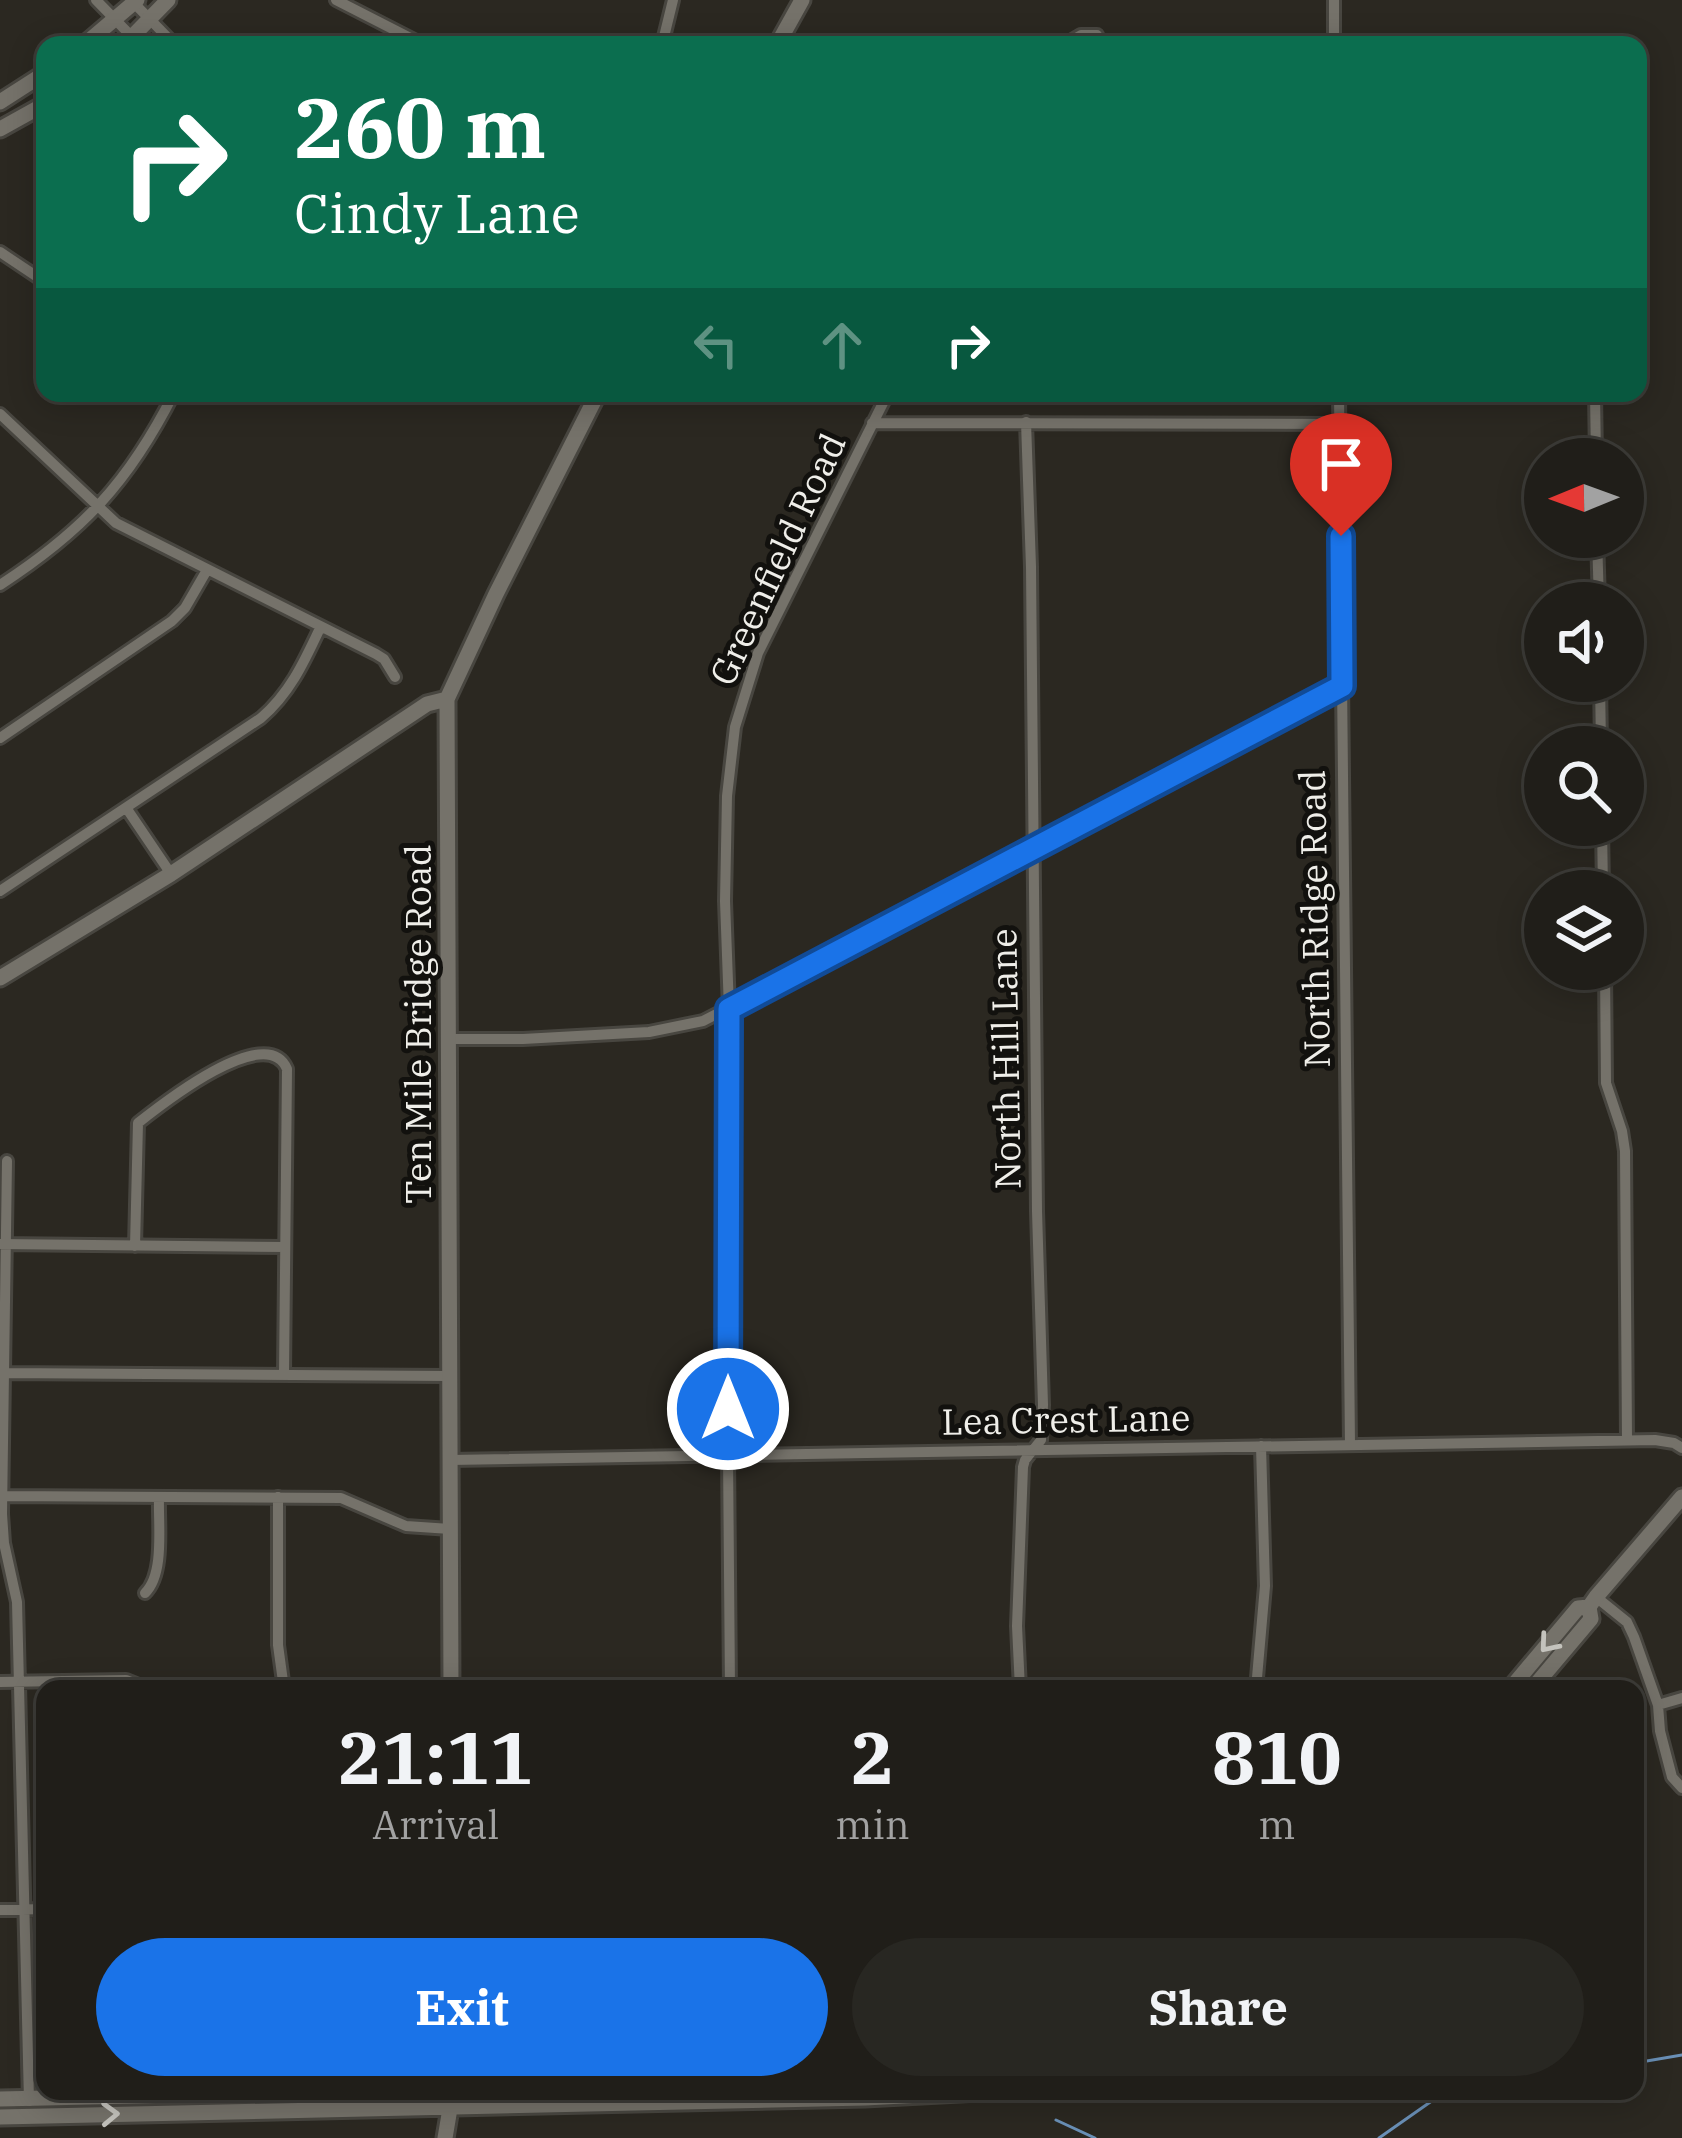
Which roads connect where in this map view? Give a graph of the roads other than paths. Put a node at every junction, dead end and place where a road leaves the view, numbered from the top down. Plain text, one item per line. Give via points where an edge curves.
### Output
1 (96, 0) edge
2 (168, 0) edge
3 (336, 0) edge
4 (673, 0) edge
5 (802, 0) edge
6 (1334, 0) edge
7 (134, 1) edge
8 (151, 19) junction
9 (116, 20) junction
10 (1096, 35) dead end
11 (96, 36) edge
12 (128, 36) edge
13 (137, 36) edge
14 (167, 36) edge
15 (406, 36) edge
16 (664, 36) edge
17 (782, 36) edge
18 (1078, 36) edge
19 (1334, 36) edge
20 (36, 79) edge
21 (0, 101) edge
22 (36, 109) edge
23 (0, 129) edge
24 (0, 252) edge
25 (36, 276) edge
26 (168, 402) edge
27 (593, 402) edge
28 (883, 402) edge
29 (1339, 402) edge
30 (1595, 402) edge
31 (0, 414) edge
32 (1026, 422) junction
33 (872, 424) junction
34 (1340, 424) junction
35 (1596, 438) edge
36 (98, 508) junction
37 (207, 570) junction
38 (0, 585) edge
39 (320, 628) junction
40 (395, 676) dead end
41 (1342, 686) junction
42 (447, 699) junction
43 (0, 738) edge
44 (127, 808) junction
45 (1033, 851) junction
46 (171, 874) junction
47 (0, 891) edge
48 (0, 978) edge
49 (1604, 990) edge
50 (729, 1009) junction
51 (447, 1039) junction
52 (7, 1161) dead end
53 (3, 1244) edge
54 (135, 1246) junction
55 (285, 1247) junction
56 (2, 1373) edge
57 (284, 1375) junction
58 (449, 1376) junction
59 (1627, 1440) junction
60 (1349, 1445) junction
61 (1261, 1446) junction
62 (1682, 1448) edge
63 (1034, 1450) junction
64 (728, 1453) junction
65 (450, 1460) junction
66 (1, 1496) edge
67 (159, 1497) junction
68 (278, 1497) junction
69 (1682, 1497) edge
70 (450, 1529) junction
71 (146, 1593) dead end
72 (17, 1602) junction
73 (1593, 1602) junction
74 (0, 1603) edge
75 (282, 1680) edge
76 (451, 1680) edge
77 (730, 1680) edge
78 (1020, 1680) edge
79 (1257, 1680) edge
80 (1518, 1680) edge
81 (1540, 1680) edge
82 (0, 1682) edge
83 (19, 1682) junction
84 (36, 1682) edge
85 (1682, 1699) edge
86 (1658, 1705) junction
87 (1682, 1788) edge
88 (25, 1909) junction
89 (36, 1909) edge
90 (0, 1910) edge
91 (29, 2053) junction
92 (36, 2053) edge
93 (29, 2098) junction
94 (36, 2098) edge
95 (0, 2099) edge
96 (407, 2100) edge
97 (452, 2100) edge
98 (0, 2117) edge
99 (29, 2117) junction
100 (445, 2138) edge

1 - 9 street
2 - 8 street
3 - 15 street
4 - 16 street
5 - 17 street
6 - 19 street
7 - 8 street
7 - 9 street
8 - 13 street
8 - 14 street
9 - 11 street
9 - 12 street
10 - 18 street
20 - 21 street
22 - 23 street
24 - 25 street
26 - 36 street
27 - 42 street, Ten Mile Bridge Road
28 - 33 street, Greenfield Road
29 - 34 street, North Ridge Road
30 - 35 street
31 - 36 street
32 - 33 street
32 - 34 street
32 - 45 street, North Hill Lane
33 - 50 street, Greenfield Road via 758,653 735,727 726,817
34 - 41 street, North Ridge Road
36 - 37 street
36 - 38 street
37 - 39 street
37 - 43 street via 172,621
39 - 40 street via 384,659
39 - 44 street via 274,708
41 - 45 street
41 - 60 street, North Ridge Road
42 - 46 street via 427,704
42 - 51 street, Ten Mile Bridge Road
44 - 46 street
44 - 47 street
45 - 50 street
45 - 63 street, North Hill Lane via 1043,1405
46 - 48 street
49 - 59 street via 1606,1083 1625,1151
50 - 51 street via 650,1032
50 - 64 street, Greenfield Road
51 - 58 street, Ten Mile Bridge Road
52 - 53 street
53 - 54 street
53 - 56 street
54 - 55 street
54 - 55 street via 138,1123 213,1071 271,1054 286,1069
55 - 57 street
56 - 57 street
56 - 66 street
57 - 58 street
58 - 65 street, Ten Mile Bridge Road
59 - 60 street, Lea Crest Lane
59 - 62 street, Lea Crest Lane
60 - 61 street, Lea Crest Lane
61 - 63 street, Lea Crest Lane
61 - 79 street
63 - 64 street, Lea Crest Lane
63 - 78 street, North Hill Lane via 1023,1467
64 - 65 street, Lea Crest Lane
64 - 77 street, Greenfield Road
65 - 70 street, Ten Mile Bridge Road
66 - 67 street
66 - 72 street
67 - 68 street
67 - 71 street via 157,1575
68 - 70 street via 340,1498 406,1526
68 - 75 street
69 - 73 street
70 - 76 street, Ten Mile Bridge Road
72 - 74 street
72 - 83 street
73 -> 80 street via 1578,1608
73 - 81 street via 1591,1619
73 - 86 street via 1627,1622
82 - 83 street
83 - 84 street
83 - 88 street
85 - 86 street
86 - 87 street via 1672,1777
88 - 89 street
88 - 90 street
88 - 91 street
91 - 92 street
91 - 93 street
93 - 94 street
93 - 95 street
93 - 99 street
99 -> 96 street
97 - 100 street
98 - 99 street

